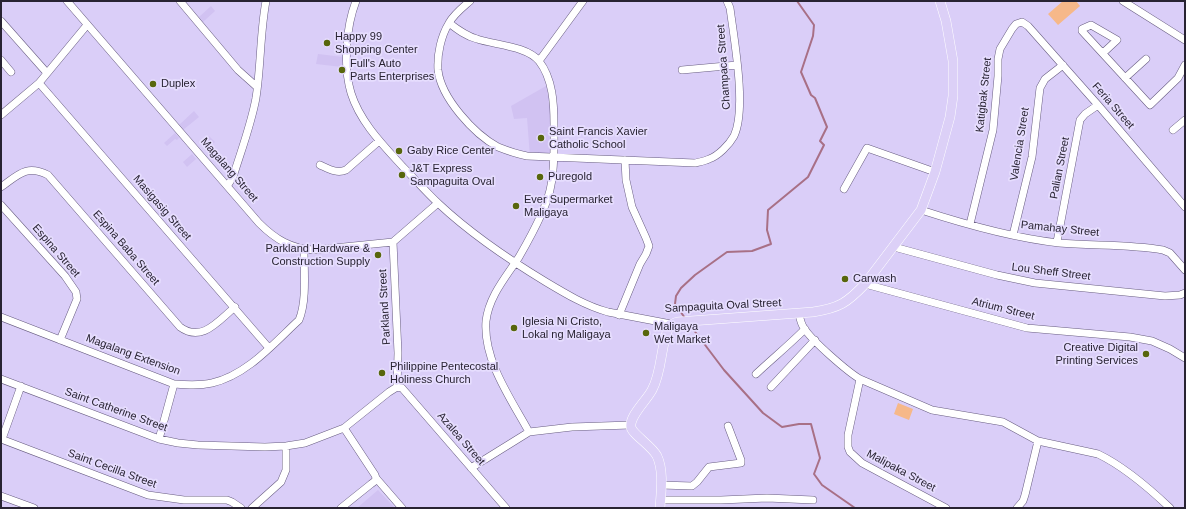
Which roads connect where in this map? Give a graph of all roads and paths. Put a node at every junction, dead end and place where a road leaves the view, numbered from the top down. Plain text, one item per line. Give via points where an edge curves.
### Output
1 (67, 1) edge
2 (180, 1) edge
3 (266, 1) edge
4 (356, 1) edge
5 (470, 1) edge
6 (583, 1) edge
7 (727, 1) edge
8 (940, 1) edge
9 (1123, 1) edge
10 (1, 21) edge
11 (1022, 22) joint
12 (449, 23) junction
13 (87, 25) junction
14 (1185, 40) edge
15 (1103, 53) junction
16 (1146, 59) dead end
17 (1, 60) edge
18 (539, 61) junction
19 (737, 65) junction
20 (1063, 65) junction
21 (1185, 65) edge
22 (682, 70) dead end
23 (12, 72) dead end
24 (47, 73) junction
25 (1125, 78) junction
26 (1178, 78) junction
27 (1185, 82) edge
28 (38, 84) junction
29 (257, 87) junction
30 (1098, 105) junction
31 (1, 115) edge
32 (1185, 120) edge
33 (1173, 130) dead end
34 (380, 141) junction
35 (555, 157) junction
36 (625, 160) junction
37 (320, 165) dead end
38 (935, 172) junction
39 (228, 185) junction
40 (1, 187) edge
41 (844, 189) dead end
42 (438, 203) junction
43 (1, 205) edge
44 (1185, 207) edge
45 (924, 211) junction
46 (970, 224) junction
47 (1013, 235) junction
48 (393, 242) junction
49 (1057, 242) junction
50 (894, 247) junction
51 (304, 249) junction
52 (515, 262) junction
53 (1185, 270) edge
54 (865, 284) junction
55 (1185, 293) edge
56 (235, 307) junction
57 (799, 314) junction
58 (619, 315) junction
59 (1, 318) edge
60 (671, 324) junction
61 (805, 329) junction
62 (60, 340) junction
63 (815, 340) junction
64 (269, 348) junction
65 (1185, 357) edge
66 (756, 374) dead end
67 (1, 379) edge
68 (860, 379) junction
69 (174, 384) junction
70 (20, 386) junction
71 (397, 387) junction
72 (771, 387) dead end
73 (630, 425) junction
74 (728, 426) dead end
75 (344, 428) junction
76 (529, 432) junction
77 (1, 439) edge
78 (159, 439) junction
79 (1038, 441) junction
80 (286, 446) junction
81 (471, 468) junction
82 (376, 478) junction
83 (661, 485) junction
84 (1, 496) edge
85 (813, 500) dead end
86 (661, 504) edge
87 (34, 508) edge
88 (241, 508) edge
89 (252, 508) edge
90 (341, 508) edge
91 (402, 508) edge
92 (506, 508) edge
93 (946, 508) edge
94 (1017, 508) edge
95 (1170, 508) edge

1 - 13 street, Magalang Street
2 - 29 street via 238,70
3 - 29 street
4 - 34 street, Sampaguita Oval Street via 346,52 348,77 356,105
5 - 12 street, Champaca Street
6 - 18 street
7 - 19 street, Champaca Street
8 - 38 main road, Sampaguita Oval Street via 950,38 954,96
9 - 14 street
10 - 24 street
11 - 20 street, Feria Street
11 - 46 street, Katigbak Street via 1012,29 1000,49 993,130
12 - 18 street via 469,36 518,49
12 - 35 street, Champaca Street via 441,42 438,71 459,113 475,131 498,147 527,156
13 - 24 street
13 - 39 street, Magalang Street
15 - 15 street via 1117,40 1091,25 1082,29
15 - 25 street
16 - 25 street
17 - 23 street
18 - 35 street via 549,82 554,105
19 - 22 street
19 - 36 street, Champaca Street via 739,118 734,136 717,154 710,159 694,163
20 - 30 street, Feria Street
20 - 47 street, Valencia Street via 1045,79 1040,88 1032,157
21 - 26 street
24 - 28 street
25 - 26 street via 1150,105
26 - 27 street
28 - 31 street
28 - 56 street, Masigasig Street
29 - 39 street via 253,112 233,177
30 - 44 street, Feria Street
30 - 49 street, Palian Street via 1080,120
32 - 33 street
34 - 37 street via 342,172
34 - 42 street, Sampaguita Oval Street
35 - 36 street, Champaca Street
35 - 52 street via 547,200
36 - 58 street via 632,207 649,246
38 - 41 street via 867,148
38 - 45 main road, Sampaguita Oval Street
39 - 51 street, Magalang Street via 272,235 280,241
40 - 56 street, Espina Baba Street via 23,171 34,169 48,174 185,331 205,331
42 - 48 street
42 - 52 street, Sampaguita Oval Street via 471,231
43 - 62 street, Espina Street via 65,276 76,292 77,299
45 - 46 street, Pamahay Street
45 - 50 main road, Sampaguita Oval Street
46 - 47 street, Pamahay Street
47 - 49 street, Pamahay Street
48 - 51 street, Magalang Street via 321,250
48 - 71 street, Parkland Street
49 - 53 street, Pamahay Street via 1163,250 1170,253
50 - 54 main road, Sampaguita Oval Street
50 - 55 street, Lou Sheff Street via 1035,283 1165,296
51 - 64 street, Magalang Extension via 302,313 299,320
52 - 58 street, Sampaguita Oval Street via 580,302
52 - 76 street via 490,305 486,320 487,342 497,372
54 - 57 main road, Sampaguita Oval Street via 840,306
54 - 65 street, Atrium Street via 1027,328 1152,340
56 - 64 street, Masigasig Street
57 - 60 main road, Sampaguita Oval Street
57 - 61 street
58 - 60 street, Sampaguita Oval Street
59 - 62 street, Magalang Extension
60 - 73 main road via 653,390
61 - 63 street
61 - 66 street
62 - 69 street, Magalang Extension
63 - 68 street
63 - 72 street
64 - 69 street, Magalang Extension via 231,377 194,386
67 - 70 street, Saint Catherine Street
68 - 79 street via 932,410 1003,422
68 - 93 street, Malipaka Street via 848,435 850,452 862,463
69 - 78 street
70 - 77 street
70 - 78 street, Saint Catherine Street
71 - 75 street
71 - 81 street, Azalea Street via 402,388
73 - 76 street via 572,427
73 - 83 main road via 657,456
74 - 83 street via 741,463 709,466 692,486
75 - 80 street, Saint Catherine Street via 305,443
75 - 82 street
76 - 81 street
77 - 88 street, Saint Cecilla Street via 148,495 184,500 227,500
78 - 80 street, Saint Catherine Street via 198,445
79 - 94 street via 1025,495
79 - 95 street via 1089,451 1106,458
80 - 89 street via 286,470 281,482
81 - 92 street, Azalea Street
82 - 90 street
82 - 91 street
83 - 86 main road
84 - 87 street
85 - 86 street via 767,498

